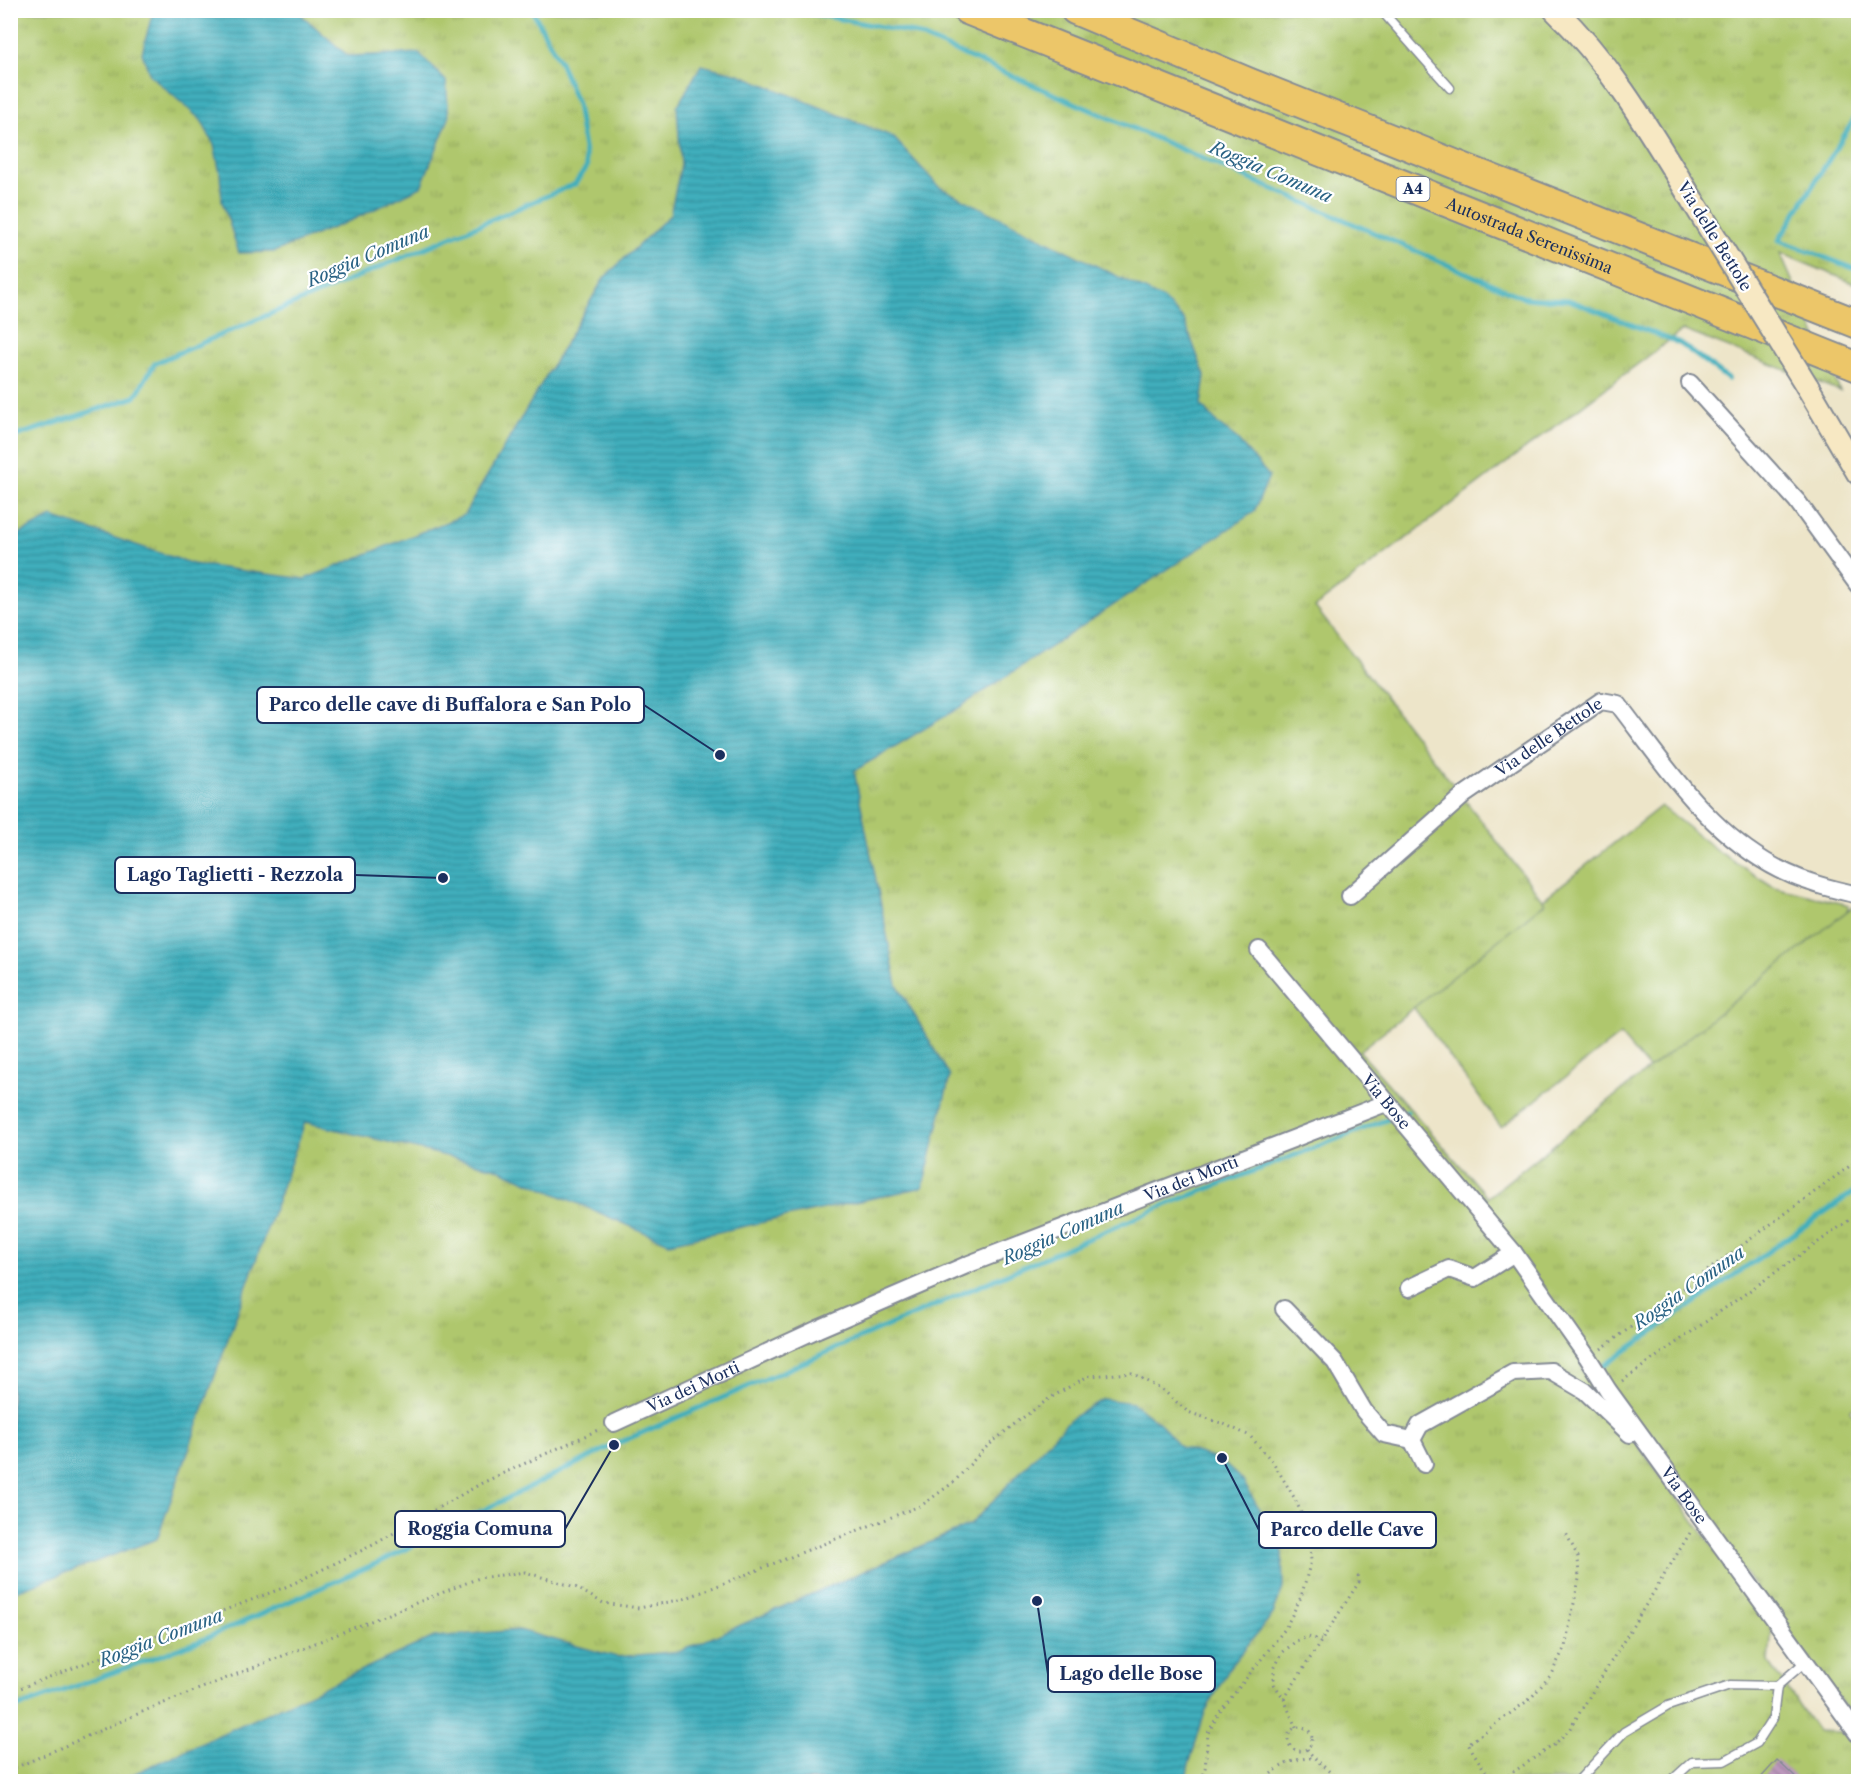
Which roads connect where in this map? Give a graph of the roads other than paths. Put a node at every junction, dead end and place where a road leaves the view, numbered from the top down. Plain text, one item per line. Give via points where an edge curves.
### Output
1 (967, 10) edge
2 (1075, 10) edge
3 (1381, 10) edge
4 (1555, 10) edge
5 (1450, 88) dead end
6 (1858, 324) edge
7 (1858, 368) edge
8 (1690, 383) dead end
9 (1858, 473) edge
10 (1858, 585) edge
11 (1858, 895) edge
12 (1350, 896) dead end
13 (1259, 950) dead end
14 (1386, 1103) junction
15 (1514, 1253) junction
16 (1409, 1288) dead end
17 (1284, 1309) dead end
18 (614, 1422) road end
19 (1412, 1440) junction
20 (1659, 1461) junction
21 (1424, 1464) dead end
22 (1805, 1662) junction
23 (1778, 1686) junction
24 (1858, 1734) edge
25 (1577, 1782) edge
26 (1670, 1782) edge

1 - 7 highway, Autostrada Serenissima / A4
2 - 6 highway, A4
3 - 5 lane
4 - 9 main road, Via delle Bettole, bridge via 1606,67 1639,112
8 - 10 street via 1797,501
11 - 12 street, Via delle Bettole via 1780,870 1723,831 1691,800 1618,704 1601,701 1464,795
13 - 14 street, Via Bose
14 - 15 street, Via Bose
14 - 18 street, Via dei Morti via 969,1264
15 - 16 street via 1475,1278 1449,1269
15 - 20 street, Via Bose
17 - 19 street via 1335,1362 1364,1411 1384,1434
19 - 20 street via 1420,1425 1513,1373 1551,1371 1585,1391
19 - 21 street
20 - 22 street, Via Bose
22 - 23 lane
22 - 24 street, Via Bose
23 - 25 lane via 1730,1685 1668,1706 1624,1732
23 - 26 lane via 1773,1718 1757,1743 1724,1761 1692,1762

